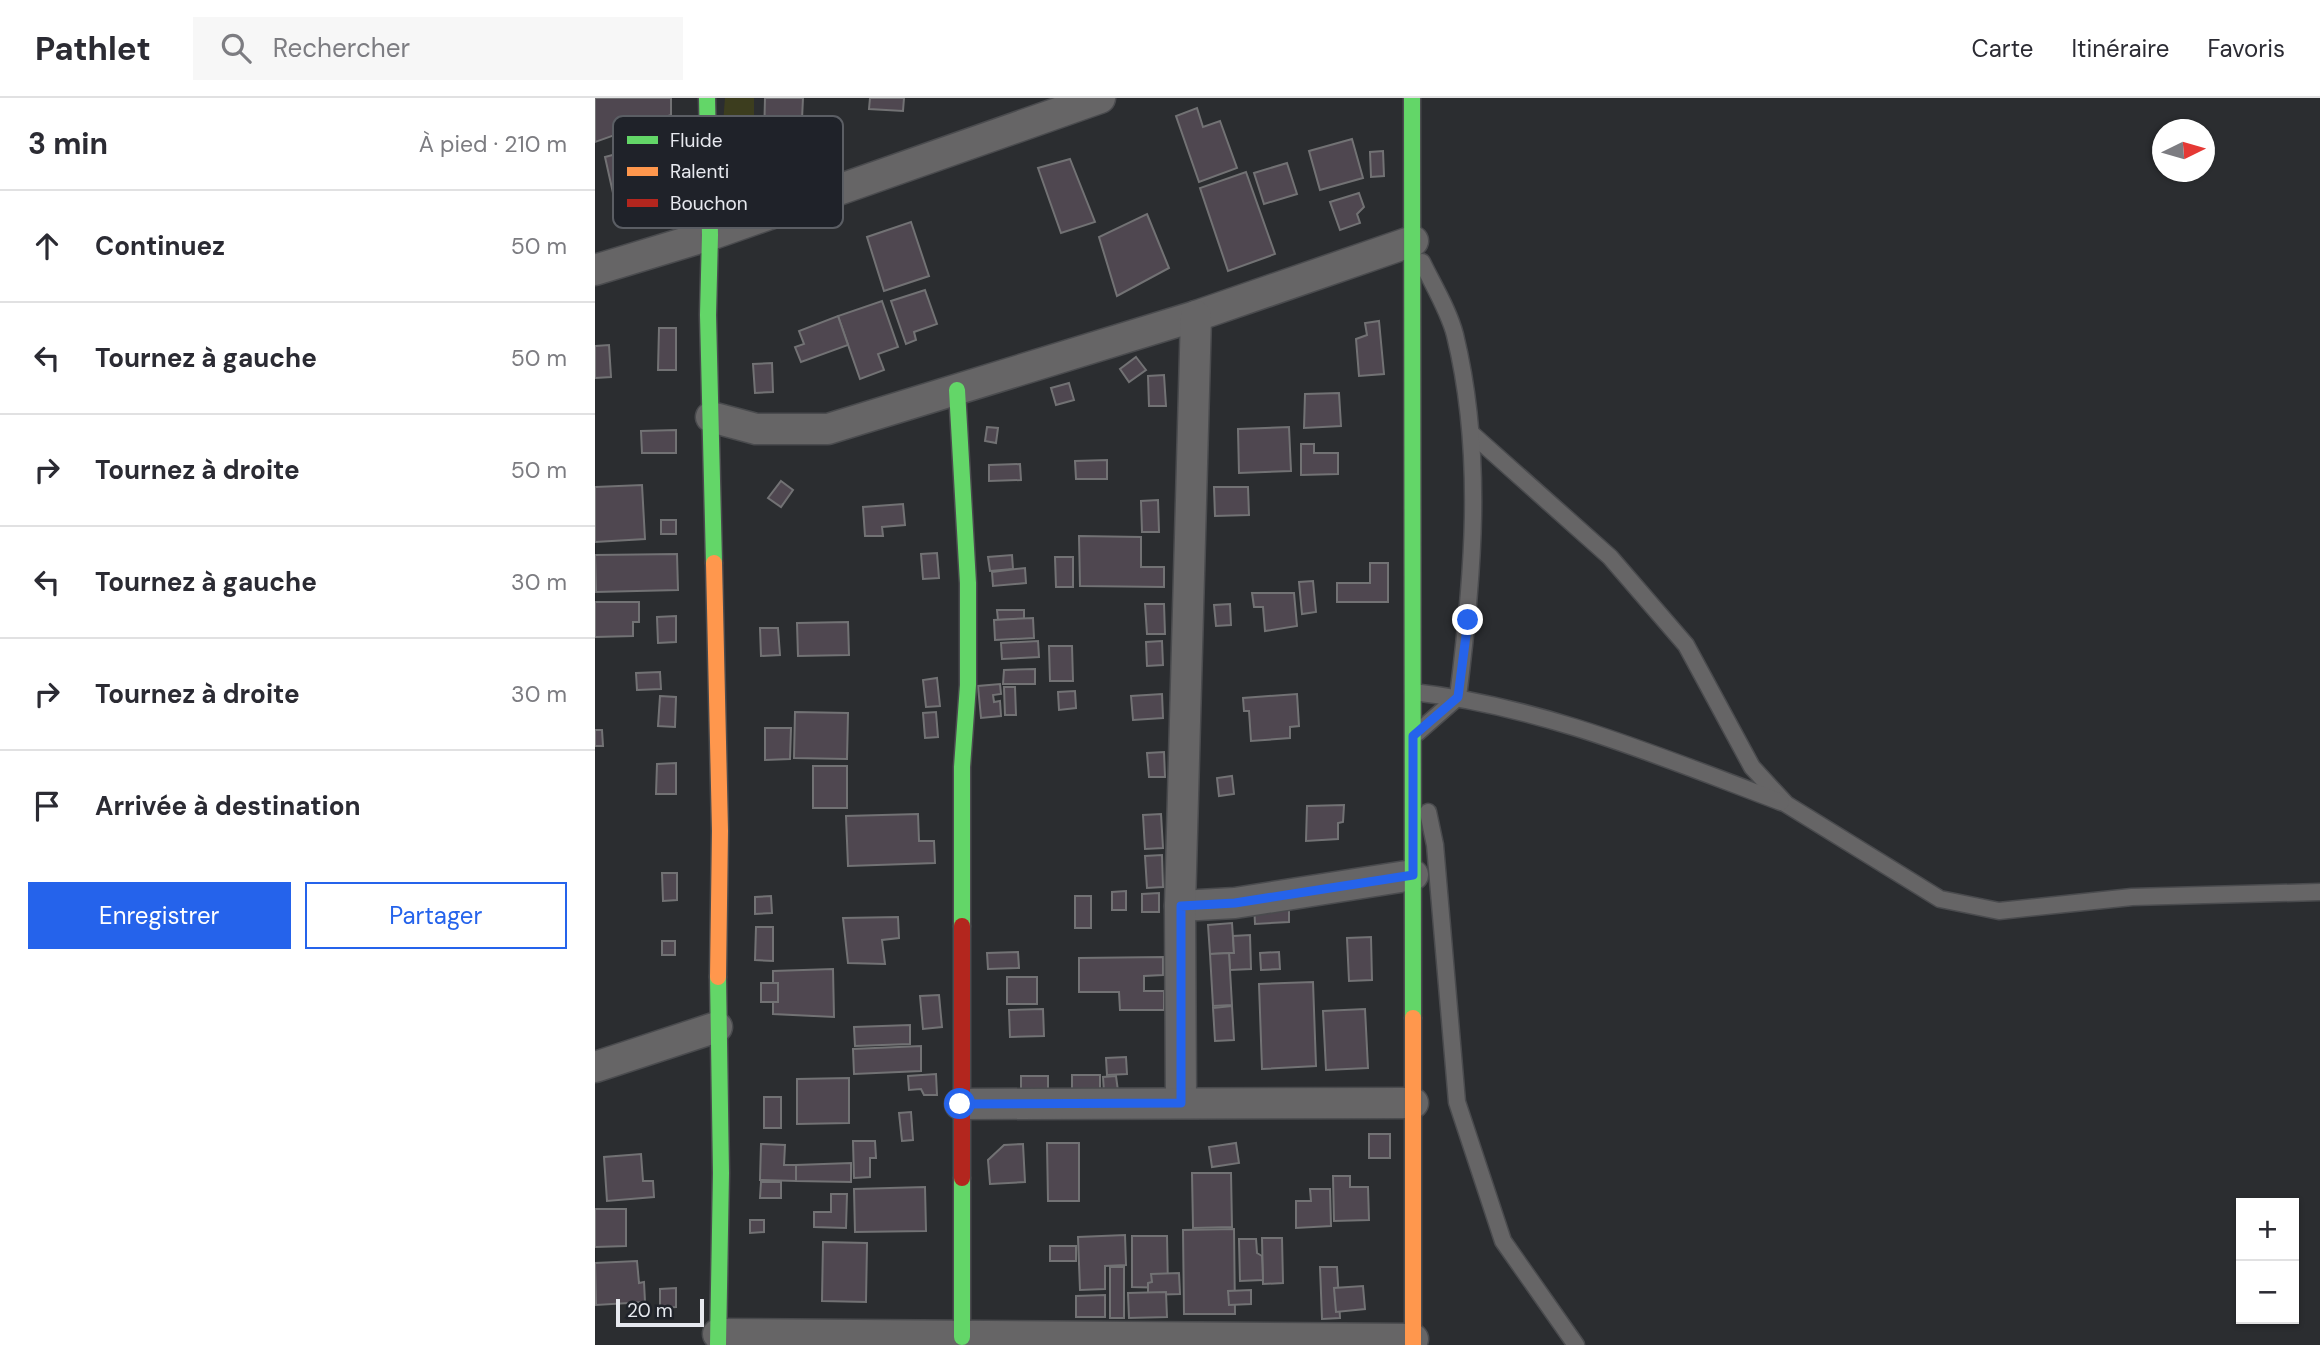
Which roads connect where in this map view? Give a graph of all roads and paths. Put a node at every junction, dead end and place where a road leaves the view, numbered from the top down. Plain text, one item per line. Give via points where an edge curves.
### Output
1 (707, 98) edge
2 (1100, 98) edge
3 (1412, 98) edge
4 (707, 116) edge
5 (843, 188) edge
6 (710, 228) edge
7 (730, 228) edge
8 (710, 235) junction
9 (1413, 241) junction
10 (595, 270) edge
11 (1196, 316) junction
12 (957, 390) junction
13 (711, 417) junction
14 (1472, 434) junction
15 (1413, 692) junction
16 (1458, 697) junction
17 (1413, 736) junction
18 (1786, 804) junction
19 (1413, 875) junction
20 (2320, 892) edge
21 (1181, 906) junction
22 (717, 1027) junction
23 (595, 1067) edge
24 (1181, 1103) junction
25 (1413, 1103) junction
26 (960, 1104) junction
27 (962, 1337) junction
28 (718, 1340) edge
29 (1413, 1342) edge
30 (1576, 1345) edge

1 - 4 street
2 - 5 street
3 - 9 street
6 - 8 street
7 - 8 street
8 - 10 street
8 - 13 street
9 - 11 street
9 - 14 lane via 1454,333
9 - 15 street
11 - 12 street
11 - 21 street
12 - 13 street via 828,429 756,429
12 - 26 street via 968,621 962,767
13 - 22 street via 720,831
14 - 16 lane via 1473,536
14 - 18 lane via 1610,557 1686,645 1752,767
15 - 16 lane
15 - 17 street
16 - 17 lane
16 - 18 lane via 1628,744
17 - 19 street
17 - 30 lane via 1435,845 1457,1102 1503,1241
18 - 20 lane via 1940,899 1999,911 2132,897
19 - 21 street via 1235,903
19 - 25 street
21 - 24 street
22 - 23 street
22 - 28 street via 722,1173
24 - 25 street
24 - 26 street
25 - 29 street
26 - 27 street
27 - 28 street
27 - 29 street

